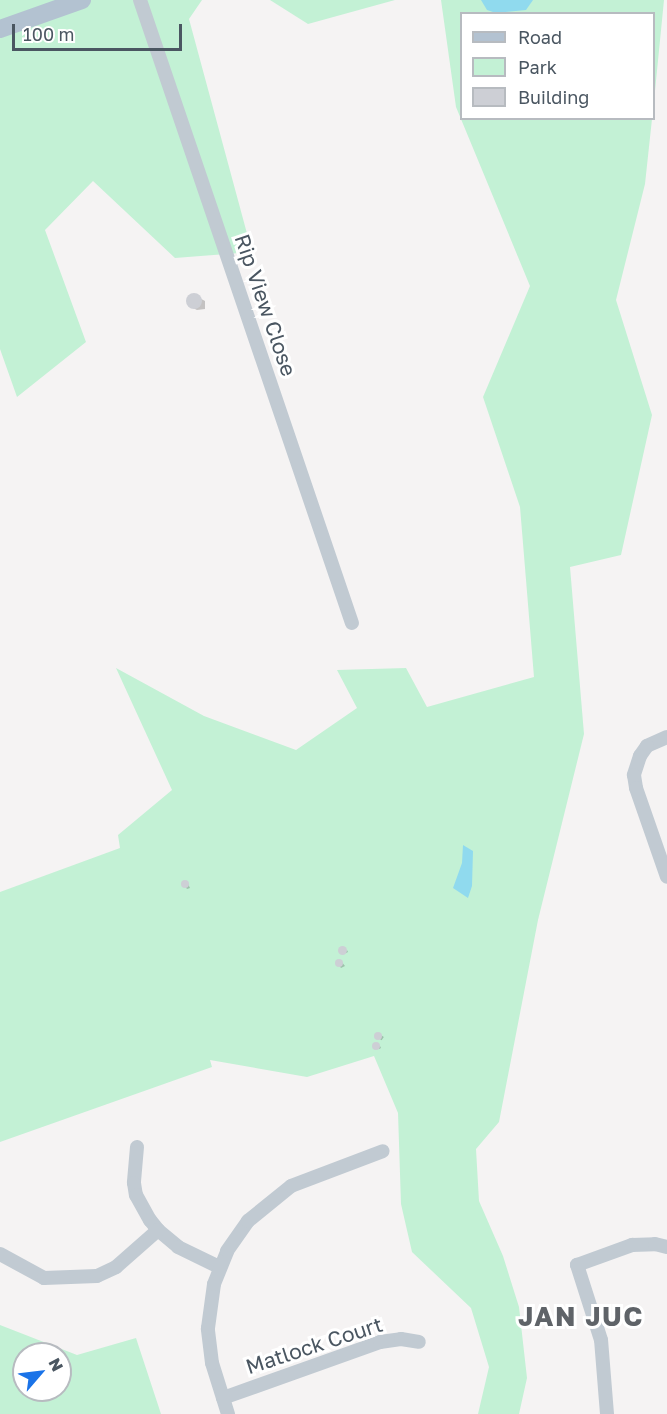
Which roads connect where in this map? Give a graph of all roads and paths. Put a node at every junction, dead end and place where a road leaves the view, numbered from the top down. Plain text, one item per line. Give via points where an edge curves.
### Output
1 (82, 0) edge
2 (140, 0) edge
3 (0, 28) edge
4 (352, 623) dead end
5 (667, 737) edge
6 (667, 877) edge
7 (137, 1147) dead end
8 (383, 1151) dead end
9 (158, 1230) junction
10 (667, 1247) edge
11 (0, 1254) edge
12 (219, 1267) junction
13 (419, 1342) dead end
14 (223, 1398) junction
15 (228, 1414) edge
16 (607, 1414) edge

1 - 3 main road
2 - 4 street, Rip View Close
5 - 6 street via 647,746 634,775
7 - 9 street via 133,1173 136,1195
8 - 12 street via 307,1178 275,1197 248,1221
9 - 11 street via 116,1268 97,1276 44,1278
9 - 12 street via 178,1247
10 - 16 street via 632,1245 577,1265 601,1340
12 - 14 street via 208,1328 212,1364
13 - 14 street, Matlock Court via 380,1342
14 - 15 street

